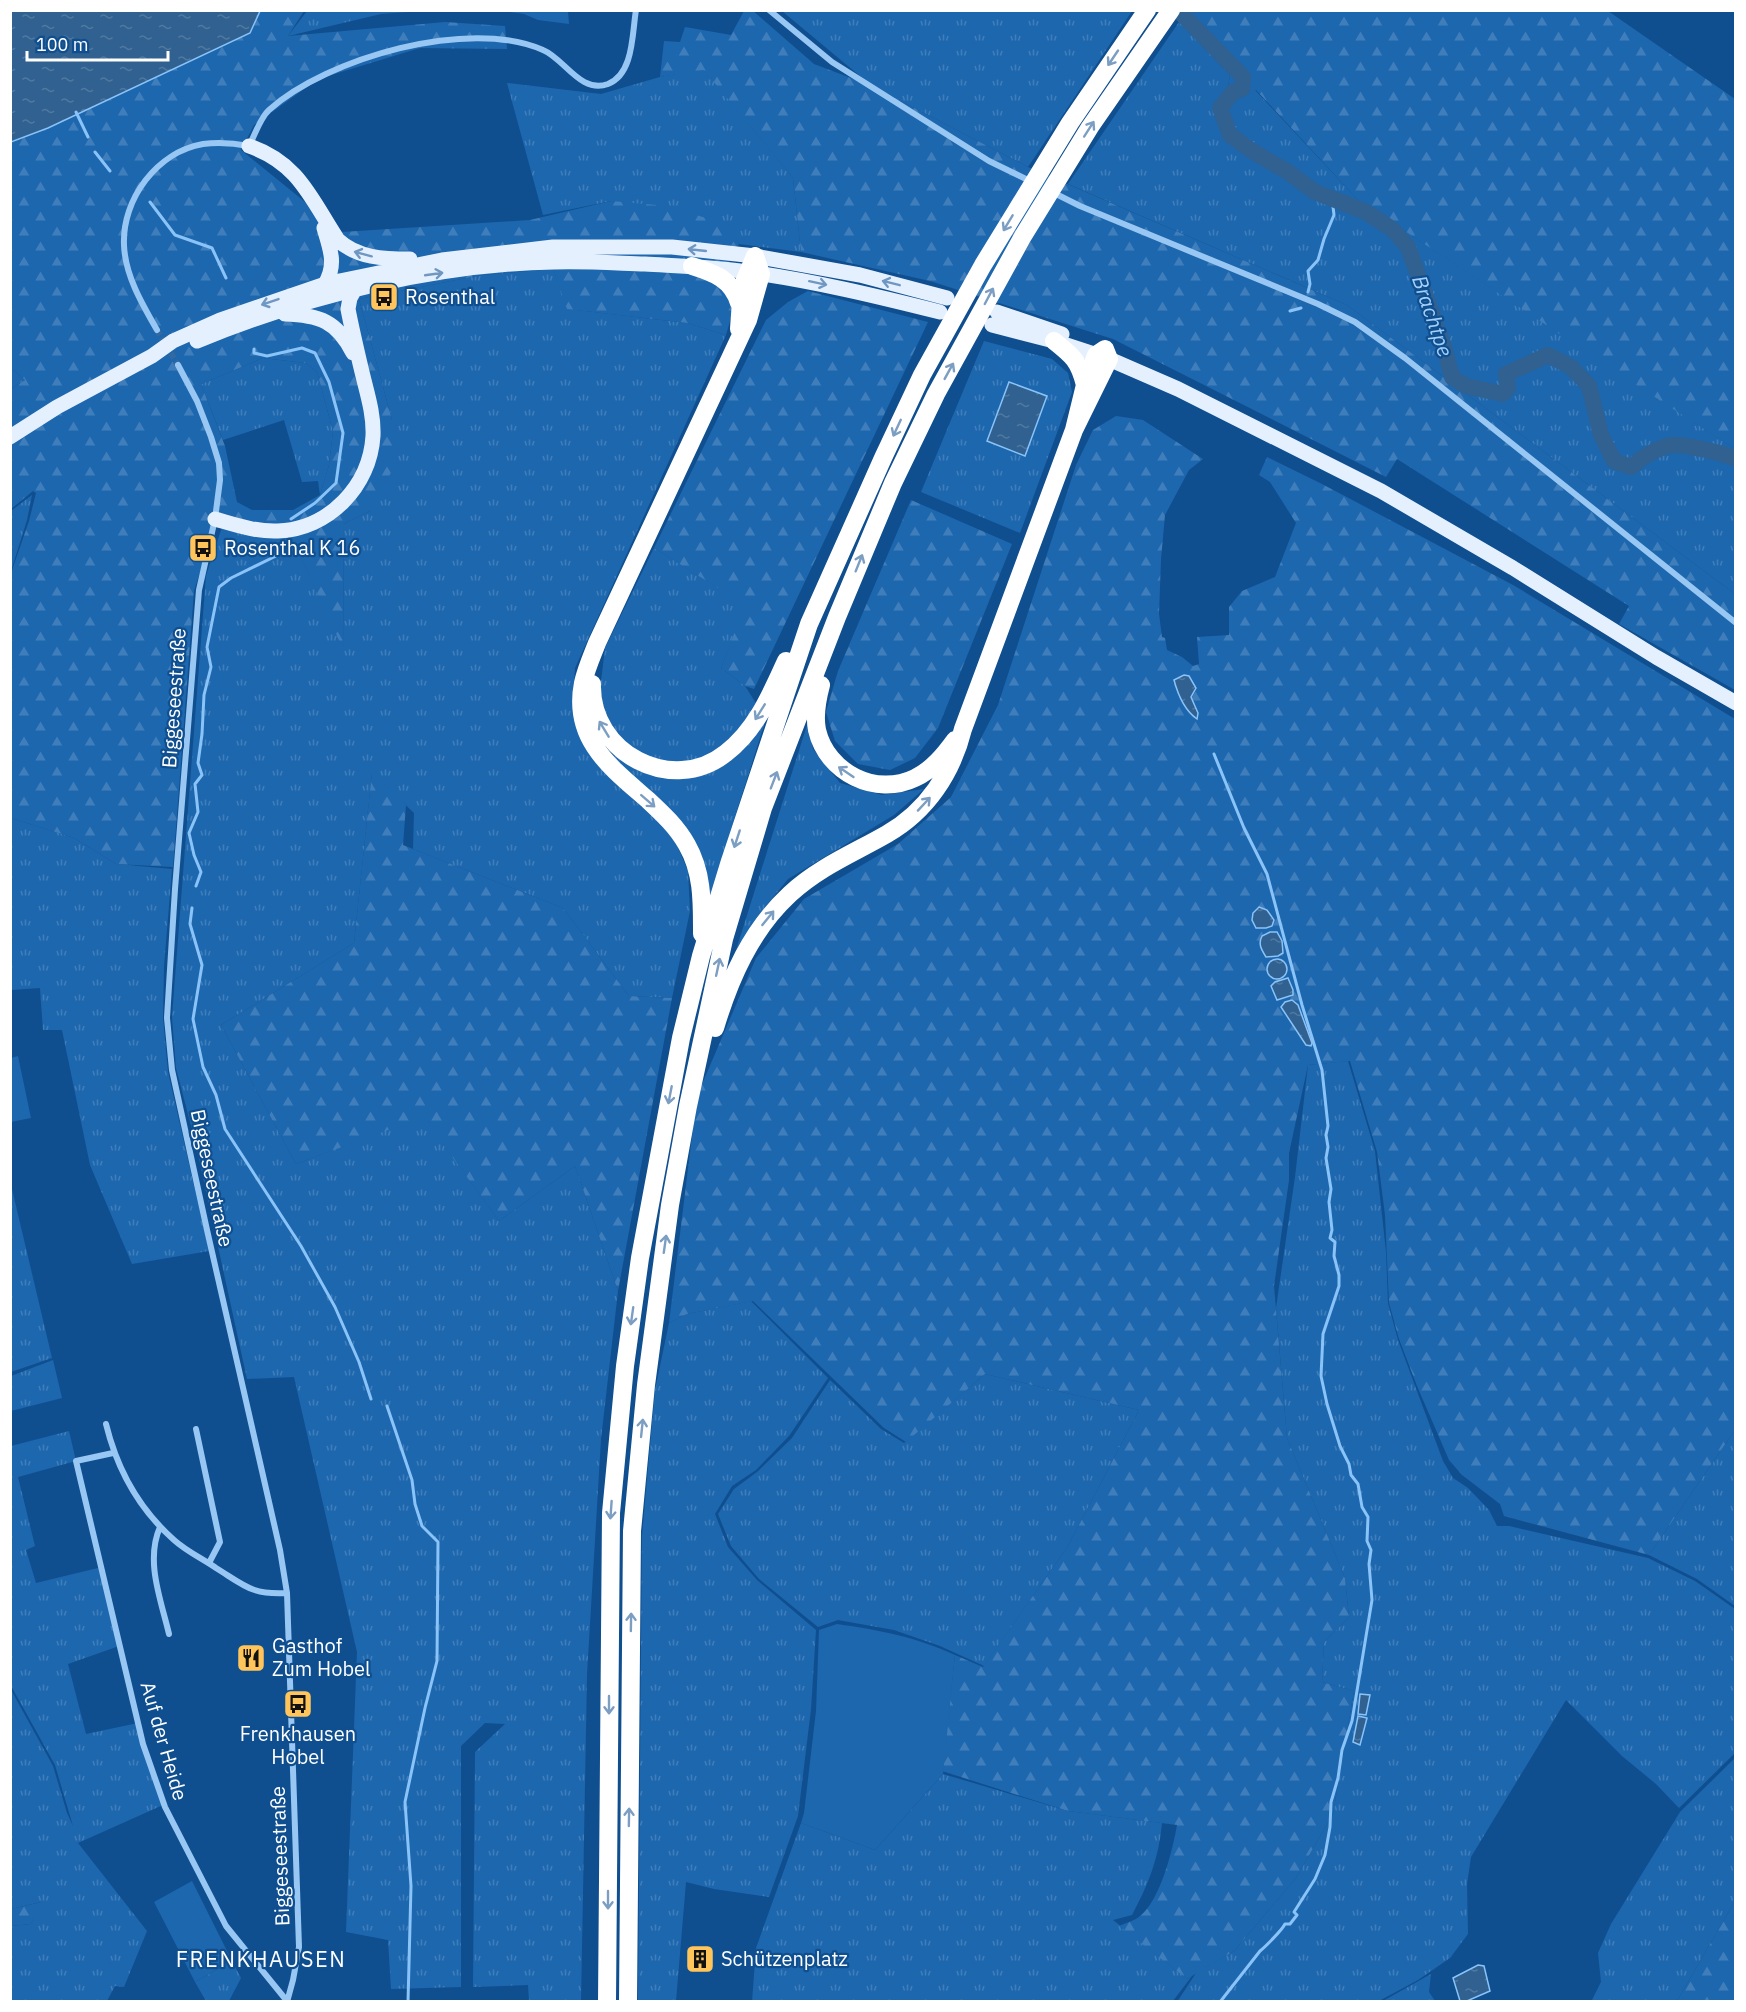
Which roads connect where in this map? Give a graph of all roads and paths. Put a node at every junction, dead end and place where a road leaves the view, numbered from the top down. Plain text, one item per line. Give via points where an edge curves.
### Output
1 (636, 10) edge
2 (769, 10) edge
3 (1147, 10) edge
4 (1171, 10) edge
5 (249, 146) junction
6 (318, 210) junction
7 (548, 255) junction
8 (442, 260) junction
9 (692, 266) junction
10 (754, 267) junction
11 (325, 284) junction
12 (356, 289) junction
13 (947, 298) dead end
14 (740, 303) junction
15 (940, 312) dead end
16 (275, 313) junction
17 (157, 330) tunnel mouth
18 (1054, 341) junction
19 (176, 345) junction
20 (734, 350) junction
21 (1104, 354) junction
22 (178, 364) tunnel mouth
23 (363, 375) junction
24 (1085, 385) junction
25 (1074, 430) junction
26 (10, 437) edge
27 (215, 519) junction
28 (837, 617) junction
29 (1736, 623) edge
30 (809, 624) junction
31 (597, 644) junction
32 (1736, 703) edge
33 (963, 729) junction
34 (701, 956) junction
35 (688, 1106) junction
36 (106, 1424) dead end
37 (196, 1429) dead end
38 (113, 1453) junction
39 (160, 1527) junction
40 (209, 1563) junction
41 (287, 1593) junction
42 (169, 1634) dead end
43 (287, 2001) edge
44 (607, 2001) edge
45 (628, 2001) edge

1 - 5 street via 626,64 607,84 590,86 556,57 514,42 485,39 422,43 368,57 294,91 267,112
2 - 29 street via 832,62 989,161 1080,206 1355,322
3 -> 30 highway via 1026,194 922,375
28 -> 4 highway via 893,483 1002,273 1056,181
5 - 6 main road via 287,166
5 - 17 street via 203,144 177,154 162,163 133,198 123,244 126,262
8 -> 6 main road via 392,259 356,253 338,240
6 - 11 main road via 333,264
7 - 8 main road
7 - 9 main road
10 -> 7 main road via 672,247
12 -> 7 main road
8 - 11 main road
9 - 10 main road
9 - 14 highway via 723,278
13 -> 10 main road via 860,275
10 - 14 highway via 742,287
10 -> 15 main road
10 - 20 highway via 752,308
11 -> 19 main road via 230,316
12 - 16 main road
12 - 23 main road via 348,309
14 - 20 highway
16 - 19 main road
16 - 23 main road via 325,320 346,340
18 - 21 main road
18 - 21 main road via 994,318
18 - 24 highway via 1075,357
19 - 26 main road via 57,407
20 - 31 highway
21 - 24 highway
21 - 25 highway
21 - 32 main road via 1303,442
22 - 27 street, Biggeseestraße via 197,401 219,463
23 - 27 main road via 372,416 371,452 365,471 345,502 306,526 279,531 245,528
24 - 25 highway
25 - 33 highway
27 - 41 street, Biggeseestraße via 199,590 167,1018 172,1070
33 -> 28 highway via 930,769 905,782 868,783 835,764 820,739 816,709
35 -> 28 highway via 724,939 760,819
30 -> 31 highway via 794,642 771,695 745,735 720,758 681,770 661,769 633,759 603,729 592,689
30 -> 34 highway
31 -> 34 highway via 582,692 587,733 604,761 665,816 688,846 701,889
35 -> 33 highway via 703,1075 729,987 746,950 766,920 790,893 819,871 886,834 919,810 950,766
34 -> 44 highway via 681,1038 639,1258 611,1514
45 -> 35 highway via 632,1531 646,1385 670,1205
36 - 38 street
37 - 40 street via 220,1542
38 - 39 street via 148,1514
38 - 43 street, Auf der Heide via 76,1461 143,1744 165,1807 226,1926
39 - 40 street
39 - 42 street via 153,1555 154,1570
40 - 41 street via 259,1592
41 - 43 street, Biggeseestraße via 299,1947

